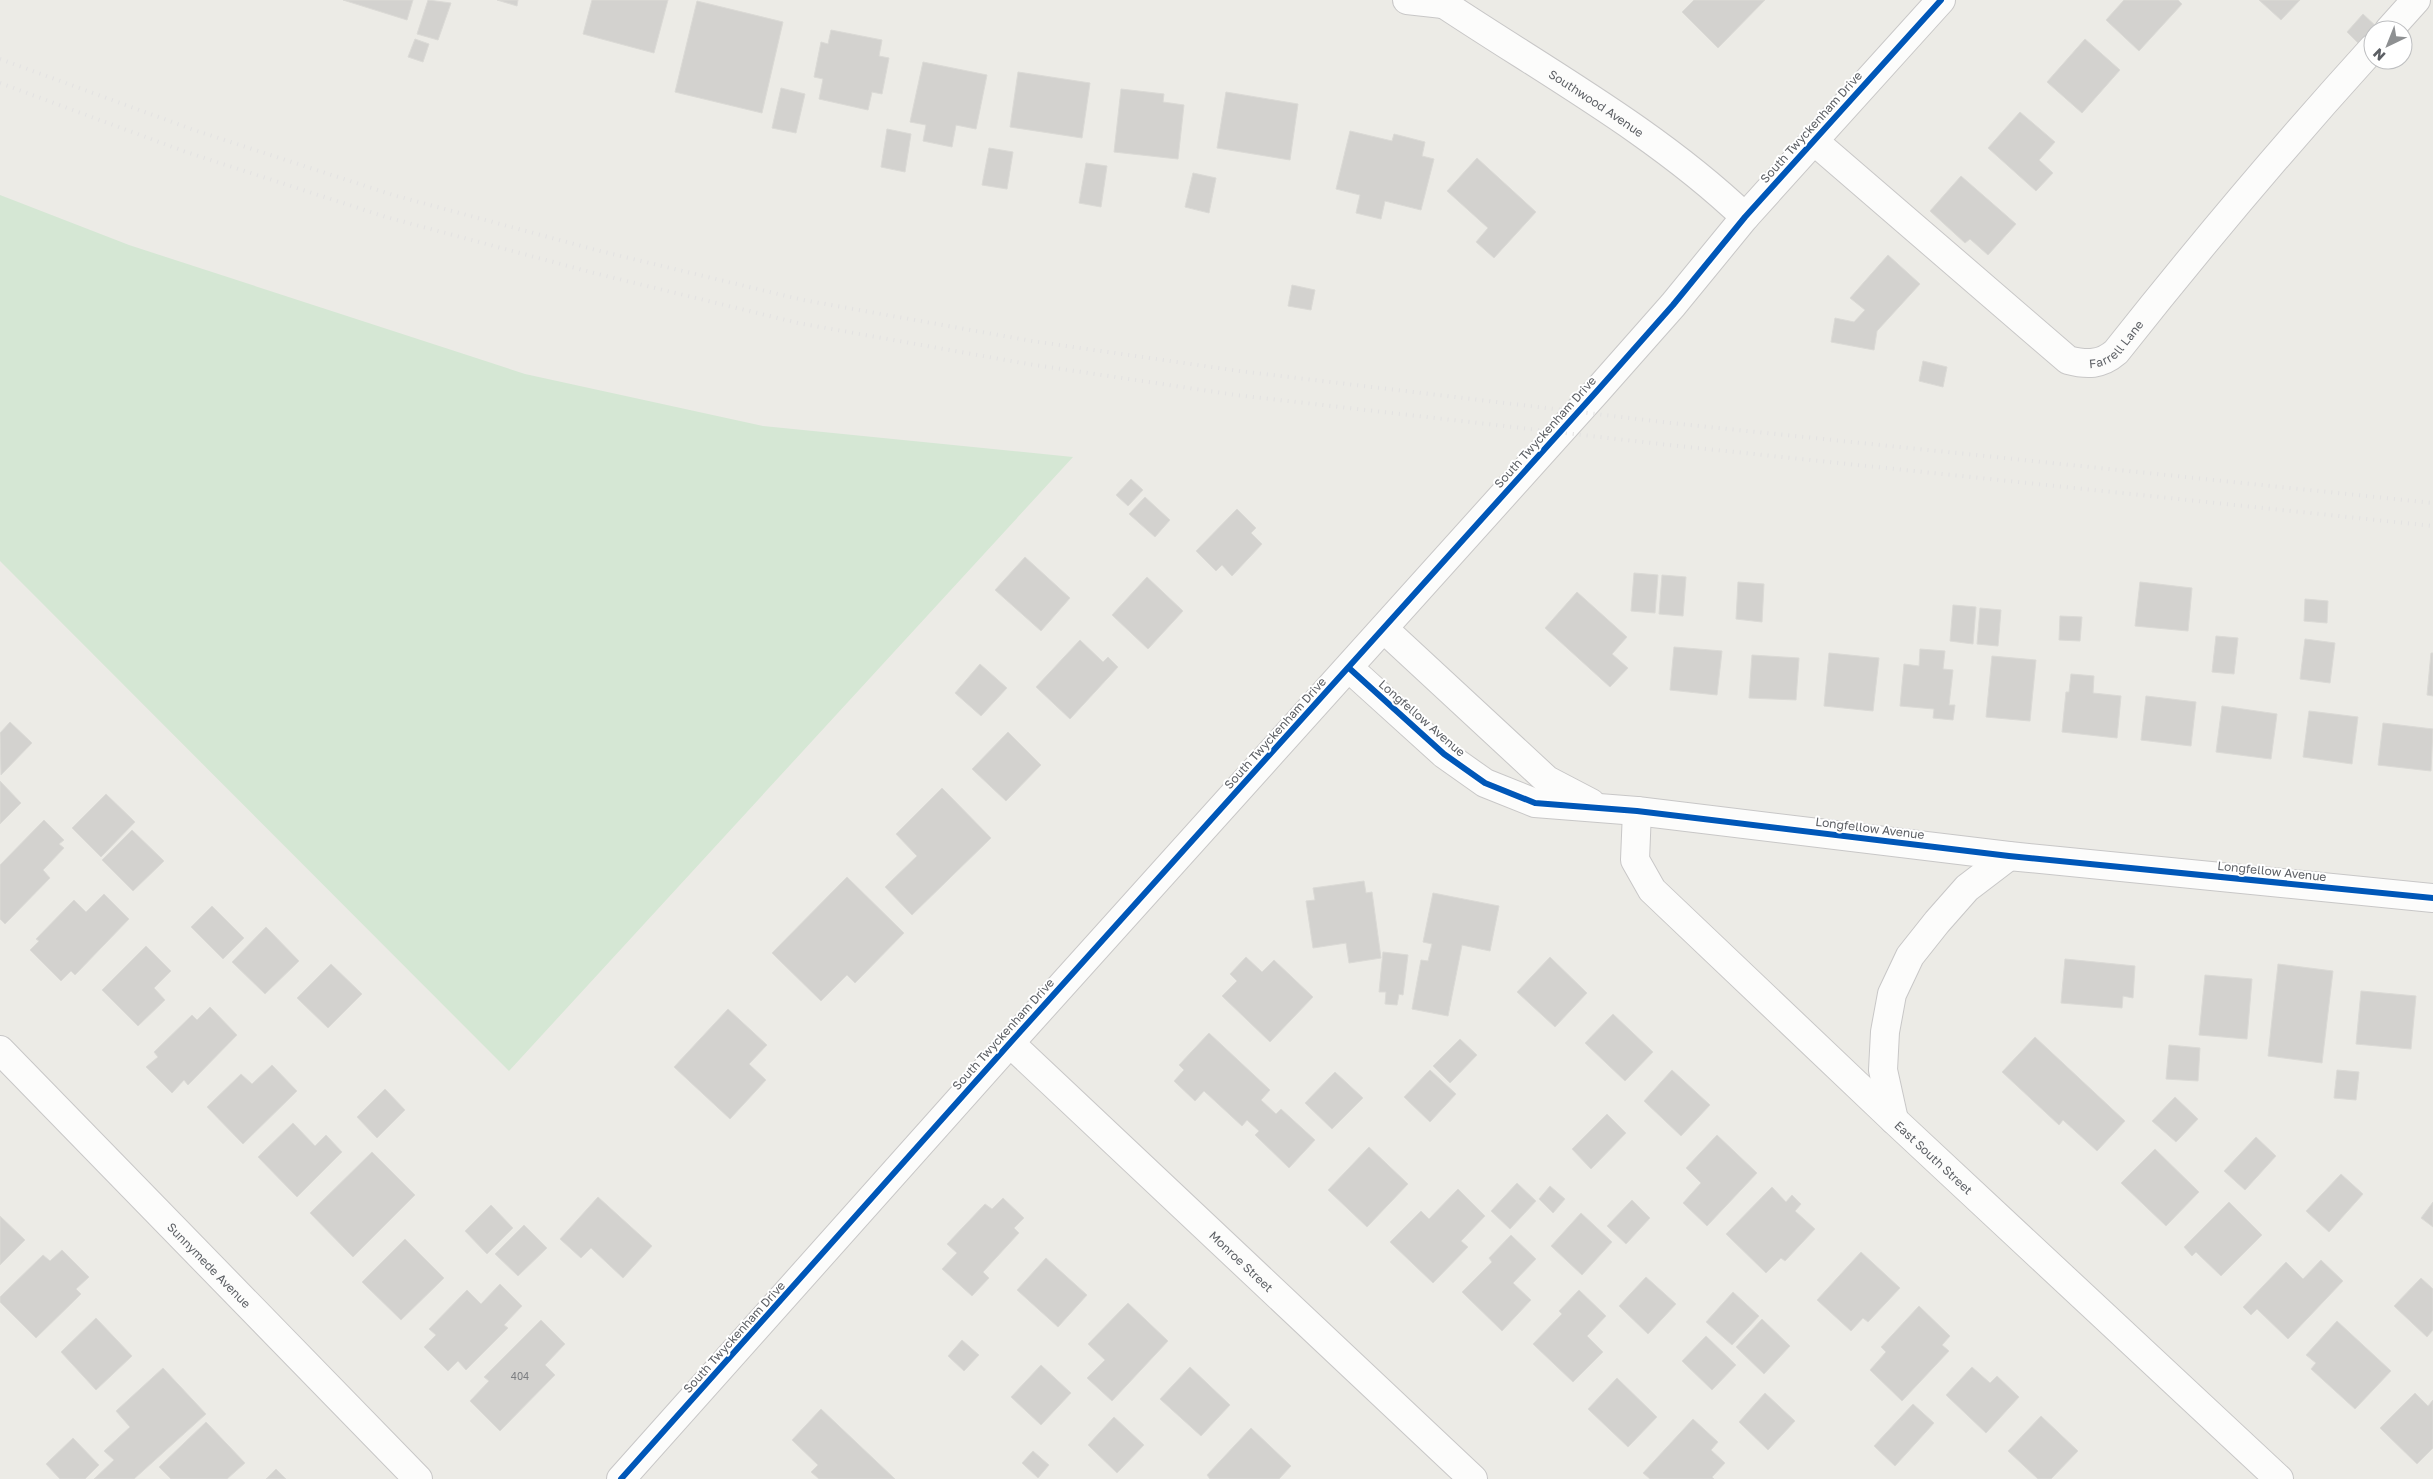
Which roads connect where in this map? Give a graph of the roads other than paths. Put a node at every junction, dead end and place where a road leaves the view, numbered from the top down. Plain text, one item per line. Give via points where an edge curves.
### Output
1 (1408, 0) edge
2 (1941, 0) edge
3 (2416, 0) edge
4 (1441, 2) edge
5 (2398, 20) edge
6 (2363, 59) edge
7 (1814, 141) junction
8 (1745, 217) junction
9 (1384, 629) junction
10 (1349, 668) junction
11 (1602, 808) junction
12 (1637, 811) junction
13 (2009, 856) junction
14 (2433, 898) edge
15 (1010, 1043) junction
16 (0, 1050) edge
17 (1894, 1120) junction
18 (418, 1479) edge
19 (621, 1479) edge
20 (1473, 1479) edge
21 (2279, 1479) edge

1 - 4 street
2 - 7 street, South Twyckenham Drive
3 - 5 street
4 - 8 street, Southwood Avenue via 1664,150 1703,178
6 - 7 street, Farrell Lane via 2289,140 2116,352 2108,359 2087,365 2068,360
7 - 8 street, South Twyckenham Drive
8 - 9 street, South Twyckenham Drive via 1673,305
9 - 10 street, South Twyckenham Drive
9 - 11 street, Longfellow Avenue via 1547,780
10 - 11 street, Longfellow Avenue via 1444,754 1485,783 1535,803
10 - 15 street, South Twyckenham Drive
11 - 12 street, Longfellow Avenue
12 - 13 street, Longfellow Avenue
12 - 17 street, East South Street via 1635,860 1652,890
13 - 14 street, Longfellow Avenue
13 - 17 street via 1966,888 1937,922 1910,956 1892,994 1885,1032 1884,1070
15 - 19 street, South Twyckenham Drive
15 - 20 street, Monroe Street
16 - 18 street, Sunnymede Avenue
17 - 21 street, East South Street

